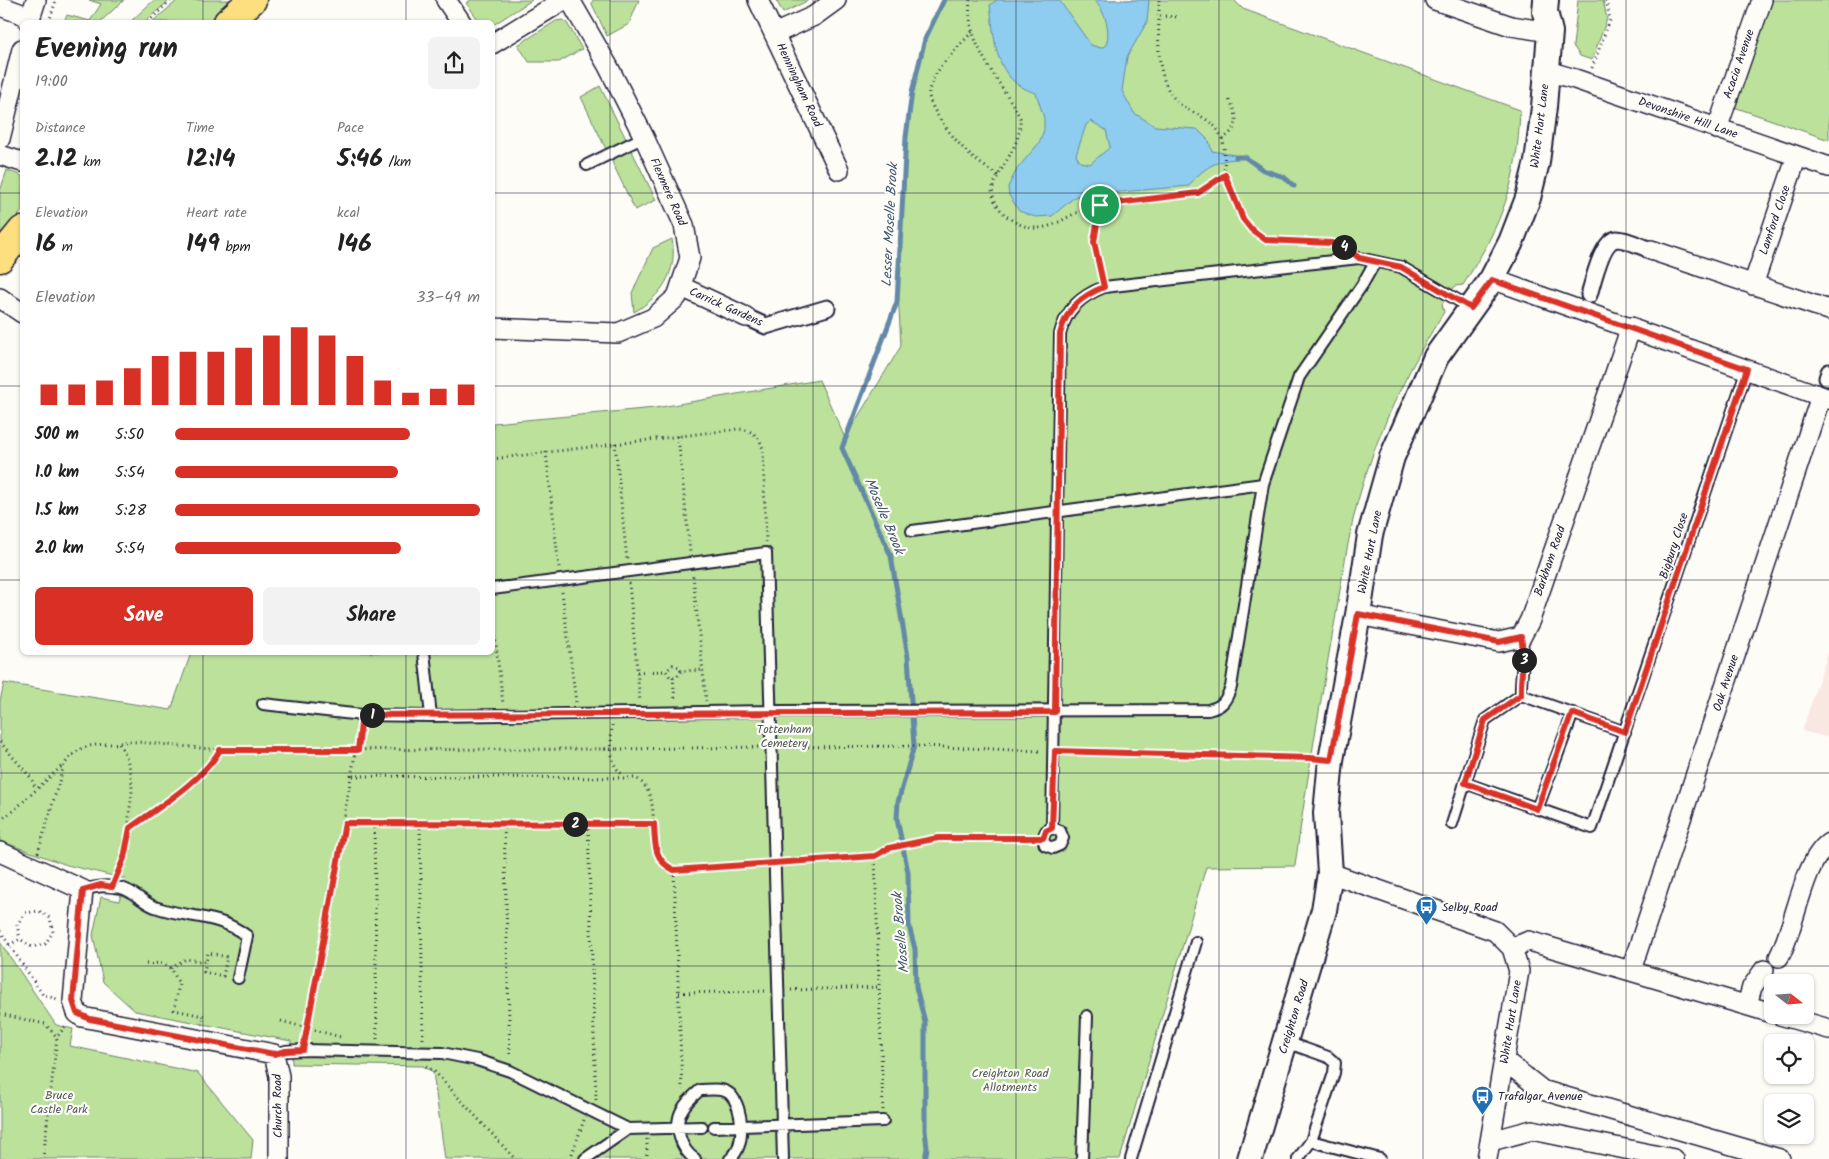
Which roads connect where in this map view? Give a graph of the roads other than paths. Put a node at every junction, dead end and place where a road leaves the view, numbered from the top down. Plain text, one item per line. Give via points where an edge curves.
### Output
1 (252, 0) edge
2 (446, 0) edge
3 (564, 0) edge
4 (570, 0) edge
5 (758, 0) edge
6 (836, 0) edge
7 (1435, 0) edge
8 (1546, 0) edge
9 (1561, 0) edge
10 (1762, 0) edge
11 (0, 6) edge
12 (32, 13) edge
13 (230, 20) edge
14 (460, 20) edge
15 (1550, 32) junction
16 (774, 34) junction
17 (495, 42) edge
18 (20, 57) edge
19 (1547, 71) junction
20 (1717, 128) junction
21 (644, 137) junction
22 (0, 139) edge
23 (0, 155) edge
24 (1797, 156) junction
25 (20, 161) edge
26 (587, 165) dead end
27 (1829, 167) edge
28 (839, 170) dead end
29 (20, 233) edge
30 (1651, 250) joint
31 (0, 258) edge
32 (1375, 262) junction
33 (1492, 280) junction
34 (1753, 285) junction
35 (682, 287) junction
36 (0, 298) edge
37 (1587, 303) junction
38 (827, 308) dead end
39 (1471, 308) junction
40 (1829, 310) edge
41 (20, 312) edge
42 (746, 317) joint
43 (1631, 327) junction
44 (495, 328) edge
45 (1747, 369) junction
46 (1827, 387) edge
47 (1263, 484) junction
48 (1058, 511) junction
49 (912, 531) dead end
50 (495, 589) edge
51 (1358, 614) junction
52 (1521, 637) junction
53 (424, 655) edge
54 (1521, 695) junction
55 (263, 704) dead end
56 (771, 712) junction
57 (1055, 712) junction
58 (1572, 713) junction
59 (431, 716) junction
60 (1625, 732) junction
61 (1465, 783) junction
62 (1537, 809) junction
63 (1452, 824) dead end
64 (1052, 828) junction
65 (1829, 843) edge
66 (0, 852) edge
67 (1330, 873) junction
68 (83, 890) junction
69 (1196, 942) dead end
70 (1512, 948) junction
71 (1779, 957) dead end
72 (1631, 970) junction
73 (1764, 970) dead end
74 (238, 978) dead end
75 (1747, 1005) junction
76 (1764, 1010) edge
77 (1087, 1016) dead end
78 (1812, 1024) edge
79 (1829, 1029) edge
80 (1286, 1042) junction
81 (274, 1054) junction
82 (1505, 1061) junction
83 (883, 1120) road end
84 (782, 1124) junction
85 (740, 1126) junction
86 (702, 1127) dead end
87 (714, 1127) dead end
88 (678, 1128) junction
89 (628, 1129) junction
90 (1311, 1141) junction
91 (1489, 1150) edge
92 (1718, 1151) edge
93 (279, 1159) edge
94 (585, 1159) edge
95 (695, 1159) edge
96 (730, 1159) edge
97 (783, 1159) edge
98 (1082, 1159) edge
99 (1132, 1159) edge
100 (1250, 1159) edge
101 (1298, 1159) edge
102 (1380, 1159) edge
103 (1674, 1159) edge
104 (1780, 1159) edge

1 - 13 highway
2 - 14 street
3 - 17 street
4 - 21 street, Flexmere Road
5 - 16 street, Henningham Road
6 - 16 street via 814,16
7 - 15 street via 1511,26
8 - 15 street, White Hart Lane
9 - 15 street, White Hart Lane via 1560,13
10 - 20 street, Acacia Avenue
11 - 12 street
15 - 19 street, White Hart Lane
16 - 28 street, Henningham Road
18 - 22 street
19 - 20 street, Devonshire Hill Lane
19 - 33 street, White Hart Lane via 1537,162 1528,198
20 - 24 street, Devonshire Hill Lane
21 - 26 lane
21 - 35 street, Flexmere Road via 684,226 690,258
23 - 25 street
24 - 27 street, Devonshire Hill Lane
24 - 34 street, Lamford Close
29 - 31 highway
30 - 34 street
30 - 37 street via 1612,240 1604,250
32 - 39 lane via 1401,267
32 - 47 lane via 1299,377
32 - 48 lane via 1359,258 1104,287 1089,293 1068,313 1060,334
33 - 37 street
33 - 39 street, White Hart Lane
34 - 40 street
35 - 42 street, Carrick Gardens
35 - 44 street, Flexmere Road via 677,297 653,318 618,333
36 - 41 street
37 - 43 street
38 - 42 street, Carrick Gardens via 766,326
39 - 51 street, White Hart Lane via 1436,357 1392,457 1370,535
43 - 45 street
43 - 52 street, Barkham Road via 1533,611
45 - 46 street
45 - 60 lane, Bigbury Close
46 - 72 street, Oak Avenue
47 - 48 lane
47 - 57 lane via 1231,687 1220,707 1208,710
48 - 49 lane
48 - 57 lane
50 - 56 lane via 766,553
51 - 52 street via 1499,642
51 - 67 street, White Hart Lane via 1331,760 1326,812
52 - 54 lane via 1525,656
53 - 59 lane
54 - 58 lane
54 - 61 lane via 1485,720
55 - 59 lane via 362,715
56 - 57 lane
56 - 59 lane
56 - 84 lane
57 - 64 lane
58 - 60 lane
58 - 62 lane
60 - 62 lane, Bigbury Close via 1592,828
61 - 62 lane, Bigbury Close
61 - 63 lane
64 - 64 lane via 1043,838 1045,845 1053,848 1060,846 1063,838 1060,831
65 - 71 street via 1820,849
66 - 68 street
67 - 70 street, White Hart Lane via 1495,931
67 - 80 street, Creighton Road via 1324,910
68 - 74 lane via 101,885 124,888 154,907 234,927 247,936
68 - 81 street via 75,1007 90,1019
69 - 99 lane
70 - 72 street via 1529,942
70 - 82 street, White Hart Lane via 1519,971
72 - 75 street
73 - 75 street via 1752,987
75 - 76 street
77 - 98 lane
78 - 79 street
80 - 90 lane via 1328,1057 1334,1063 1334,1073
80 - 100 street, Creighton Road
81 - 89 lane via 303,1050 460,1056 510,1071
81 - 93 street, Church Road via 279,1076
82 - 91 street, White Hart Lane
82 - 92 street via 1542,1090
83 - 84 lane
84 - 85 lane
84 - 97 lane
85 - 87 lane
85 - 88 lane via 739,1106 730,1093 722,1089 700,1090 680,1113
85 - 96 lane via 740,1144
86 - 88 lane
88 - 89 lane
88 - 95 lane via 681,1142
89 - 94 lane
90 - 101 lane
90 - 102 lane
91 - 103 street via 1532,1130
92 - 104 street

